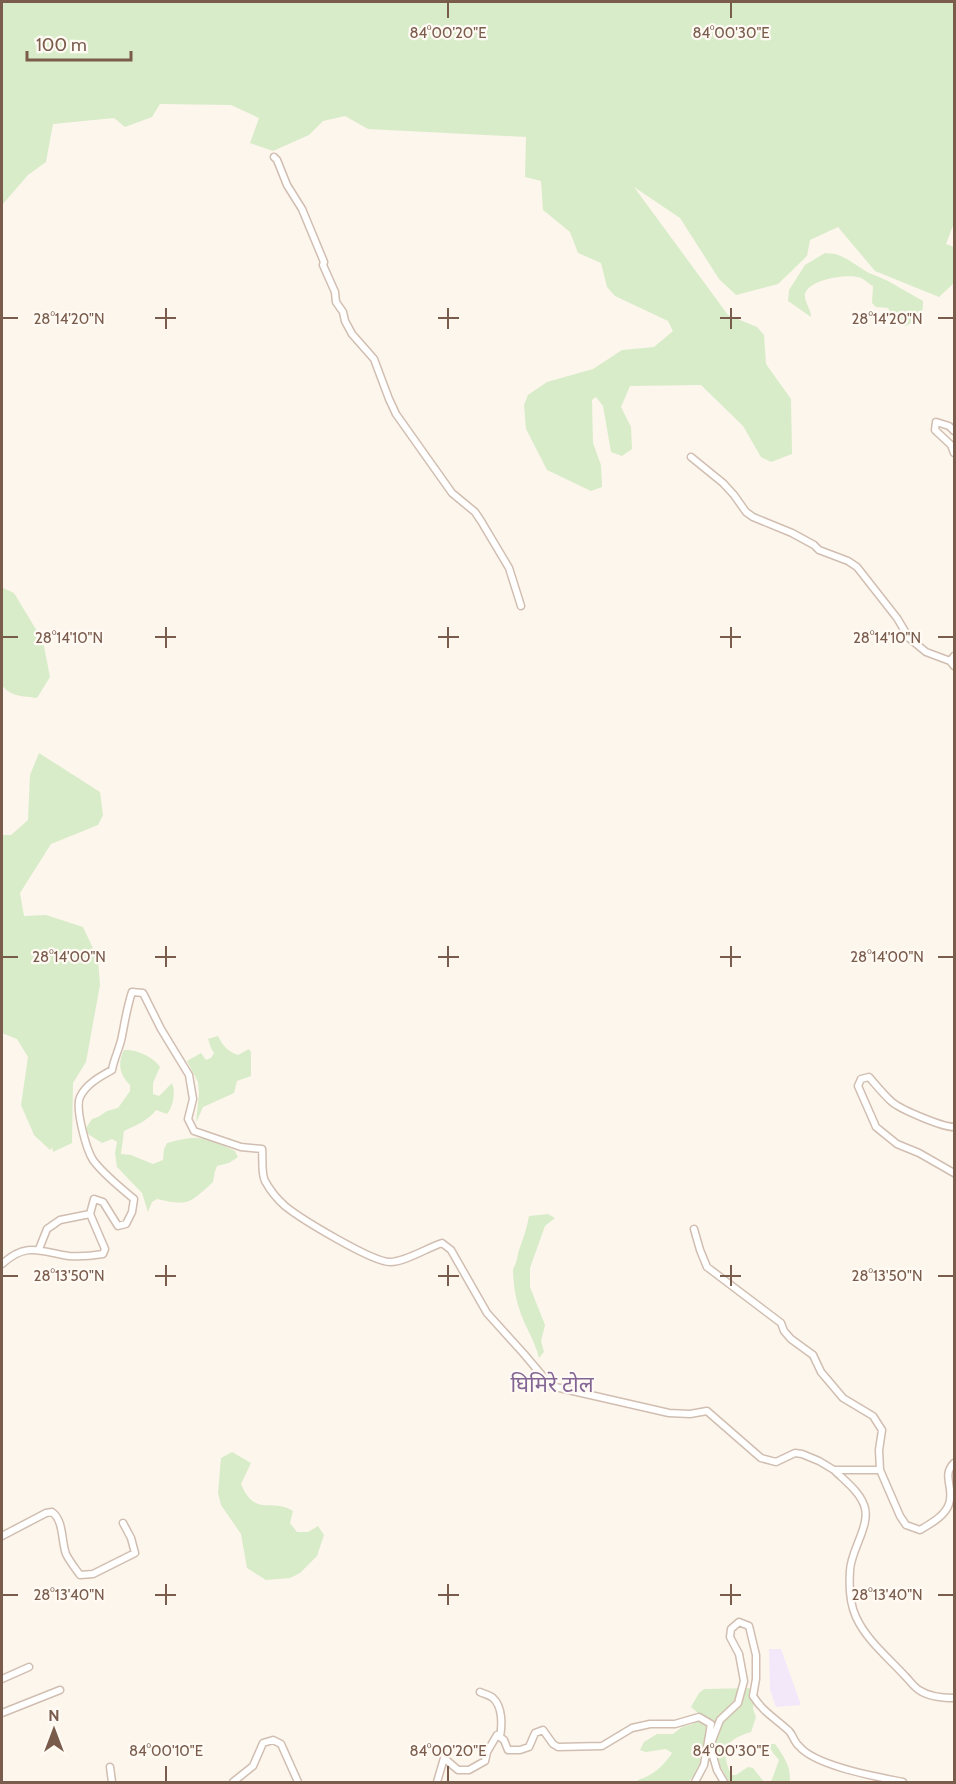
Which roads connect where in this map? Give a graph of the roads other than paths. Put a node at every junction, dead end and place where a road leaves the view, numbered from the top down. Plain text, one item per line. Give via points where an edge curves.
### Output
1 (274, 157) dead end
2 (954, 431) edge
3 (954, 453) edge
4 (691, 458) dead end
5 (521, 606) dead end
6 (953, 661) edge
7 (954, 1127) edge
8 (954, 1173) edge
9 (90, 1214) junction
10 (694, 1229) dead end
11 (39, 1249) junction
12 (2, 1264) edge
13 (954, 1462) edge
14 (834, 1470) junction
15 (880, 1470) junction
16 (123, 1524) dead end
17 (2, 1536) edge
18 (29, 1667) dead end
19 (2, 1678) edge
20 (60, 1690) dead end
21 (480, 1692) dead end
22 (954, 1698) edge
23 (2, 1713) edge
24 (500, 1737) junction
25 (710, 1746) junction
26 (110, 1767) dead end
27 (112, 1782) edge
28 (233, 1782) edge
29 (298, 1782) edge
30 (437, 1782) edge
31 (695, 1782) edge
32 (724, 1782) edge
33 (903, 1782) edge

1 - 5 street via 317,243 336,302 352,334 374,359 405,428 452,493 475,512 495,543 509,568
2 - 3 street via 936,422 935,429
4 - 6 street via 723,483 753,517 857,567 909,638 926,652
7 - 8 street via 893,1103 869,1077 861,1079 858,1086 876,1127 897,1144
9 - 11 street via 60,1220 47,1229
9 - 11 street via 105,1249 103,1254 85,1257
9 - 14 street via 94,1199 103,1202 118,1226 126,1224 132,1212 134,1199 93,1160 86,1147 79,1098 88,1086 112,1070 132,992 143,993 189,1075 193,1099 188,1119 194,1131 241,1147 262,1149 263,1178 286,1206 329,1234 390,1262 442,1243 451,1250 487,1312 551,1386 669,1413 707,1412 761,1458 776,1462 795,1453 802,1454
10 - 15 street via 707,1267 781,1323 791,1339 813,1355 821,1372 843,1398 873,1416 882,1430
11 - 12 street via 11,1255
13 - 15 street via 947,1478 951,1496 948,1507 920,1530 906,1526
14 - 15 street
14 - 22 street via 865,1505 866,1518 849,1569 855,1616 887,1659 918,1689 937,1697
16 - 17 street via 135,1553 93,1574 81,1575 70,1561 58,1516 52,1512
18 - 19 street
20 - 23 street
21 - 24 street via 494,1698 498,1707
24 - 30 street via 497,1735 485,1761 469,1770 458,1770 444,1758
24 - 31 street via 508,1749 530,1747 535,1733 543,1730 558,1747 602,1746 632,1728 675,1724 699,1717 711,1724 704,1765
25 - 31 street via 701,1782
25 - 32 street
25 - 33 street via 720,1720 738,1703 744,1682 739,1654 730,1638 731,1629 739,1622 749,1626 756,1655 753,1696 759,1707 791,1732 799,1747 819,1760
26 - 27 street
28 - 29 street via 253,1766 263,1743 273,1740 281,1744

